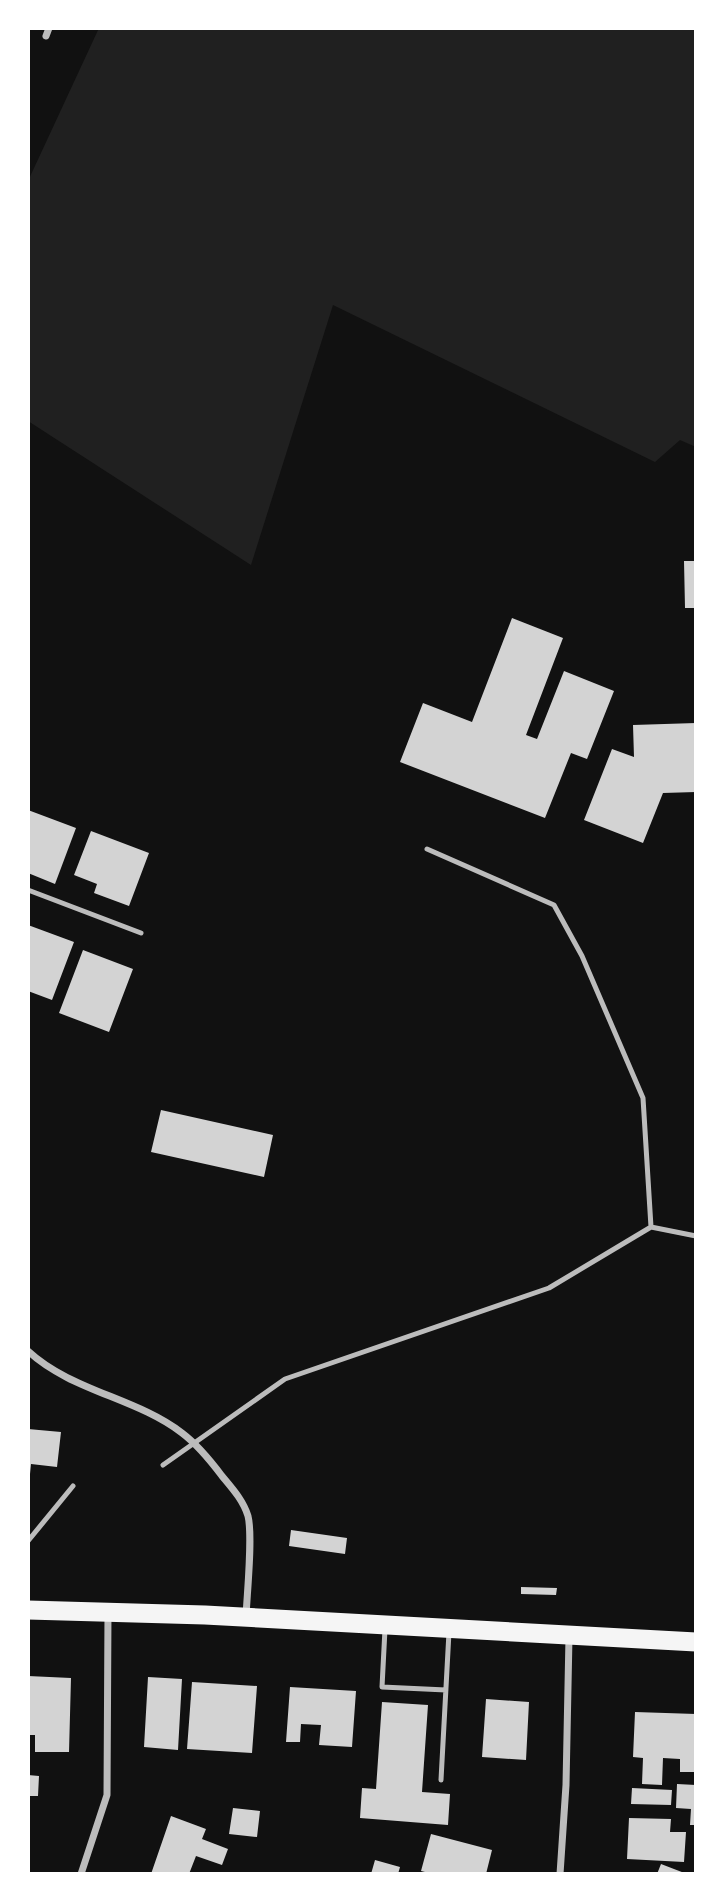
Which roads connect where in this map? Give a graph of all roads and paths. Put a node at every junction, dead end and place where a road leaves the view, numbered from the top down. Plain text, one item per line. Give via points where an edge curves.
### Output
1 (49, 28) edge
2 (46, 36) dead end
3 (427, 849) dead end
4 (28, 890) edge
5 (141, 933) dead end
6 (651, 1227) junction
7 (696, 1236) edge
8 (28, 1351) edge
9 (194, 1443) junction
10 (163, 1465) dead end
11 (74, 1486) dead end
12 (28, 1541) edge
13 (28, 1610) edge
14 (108, 1612) junction
15 (246, 1617) junction
16 (385, 1626) junction
17 (449, 1629) junction
18 (569, 1636) junction
19 (696, 1643) edge
20 (446, 1690) junction
21 (441, 1780) dead end
22 (81, 1874) edge
23 (560, 1874) edge

1 - 2 street
3 - 6 lane via 554,905 582,956 643,1097
4 - 5 lane
6 - 7 lane
6 - 9 lane via 549,1288 285,1379
8 - 9 street
9 - 10 lane
9 - 15 street via 241,1500 248,1518
11 - 12 lane
13 - 14 highway
14 - 15 highway
14 - 22 street via 107,1795
15 - 16 highway
16 - 17 highway
16 - 20 lane via 382,1687
17 - 18 highway
17 - 20 lane
18 - 19 highway
18 - 23 street
20 - 21 lane

